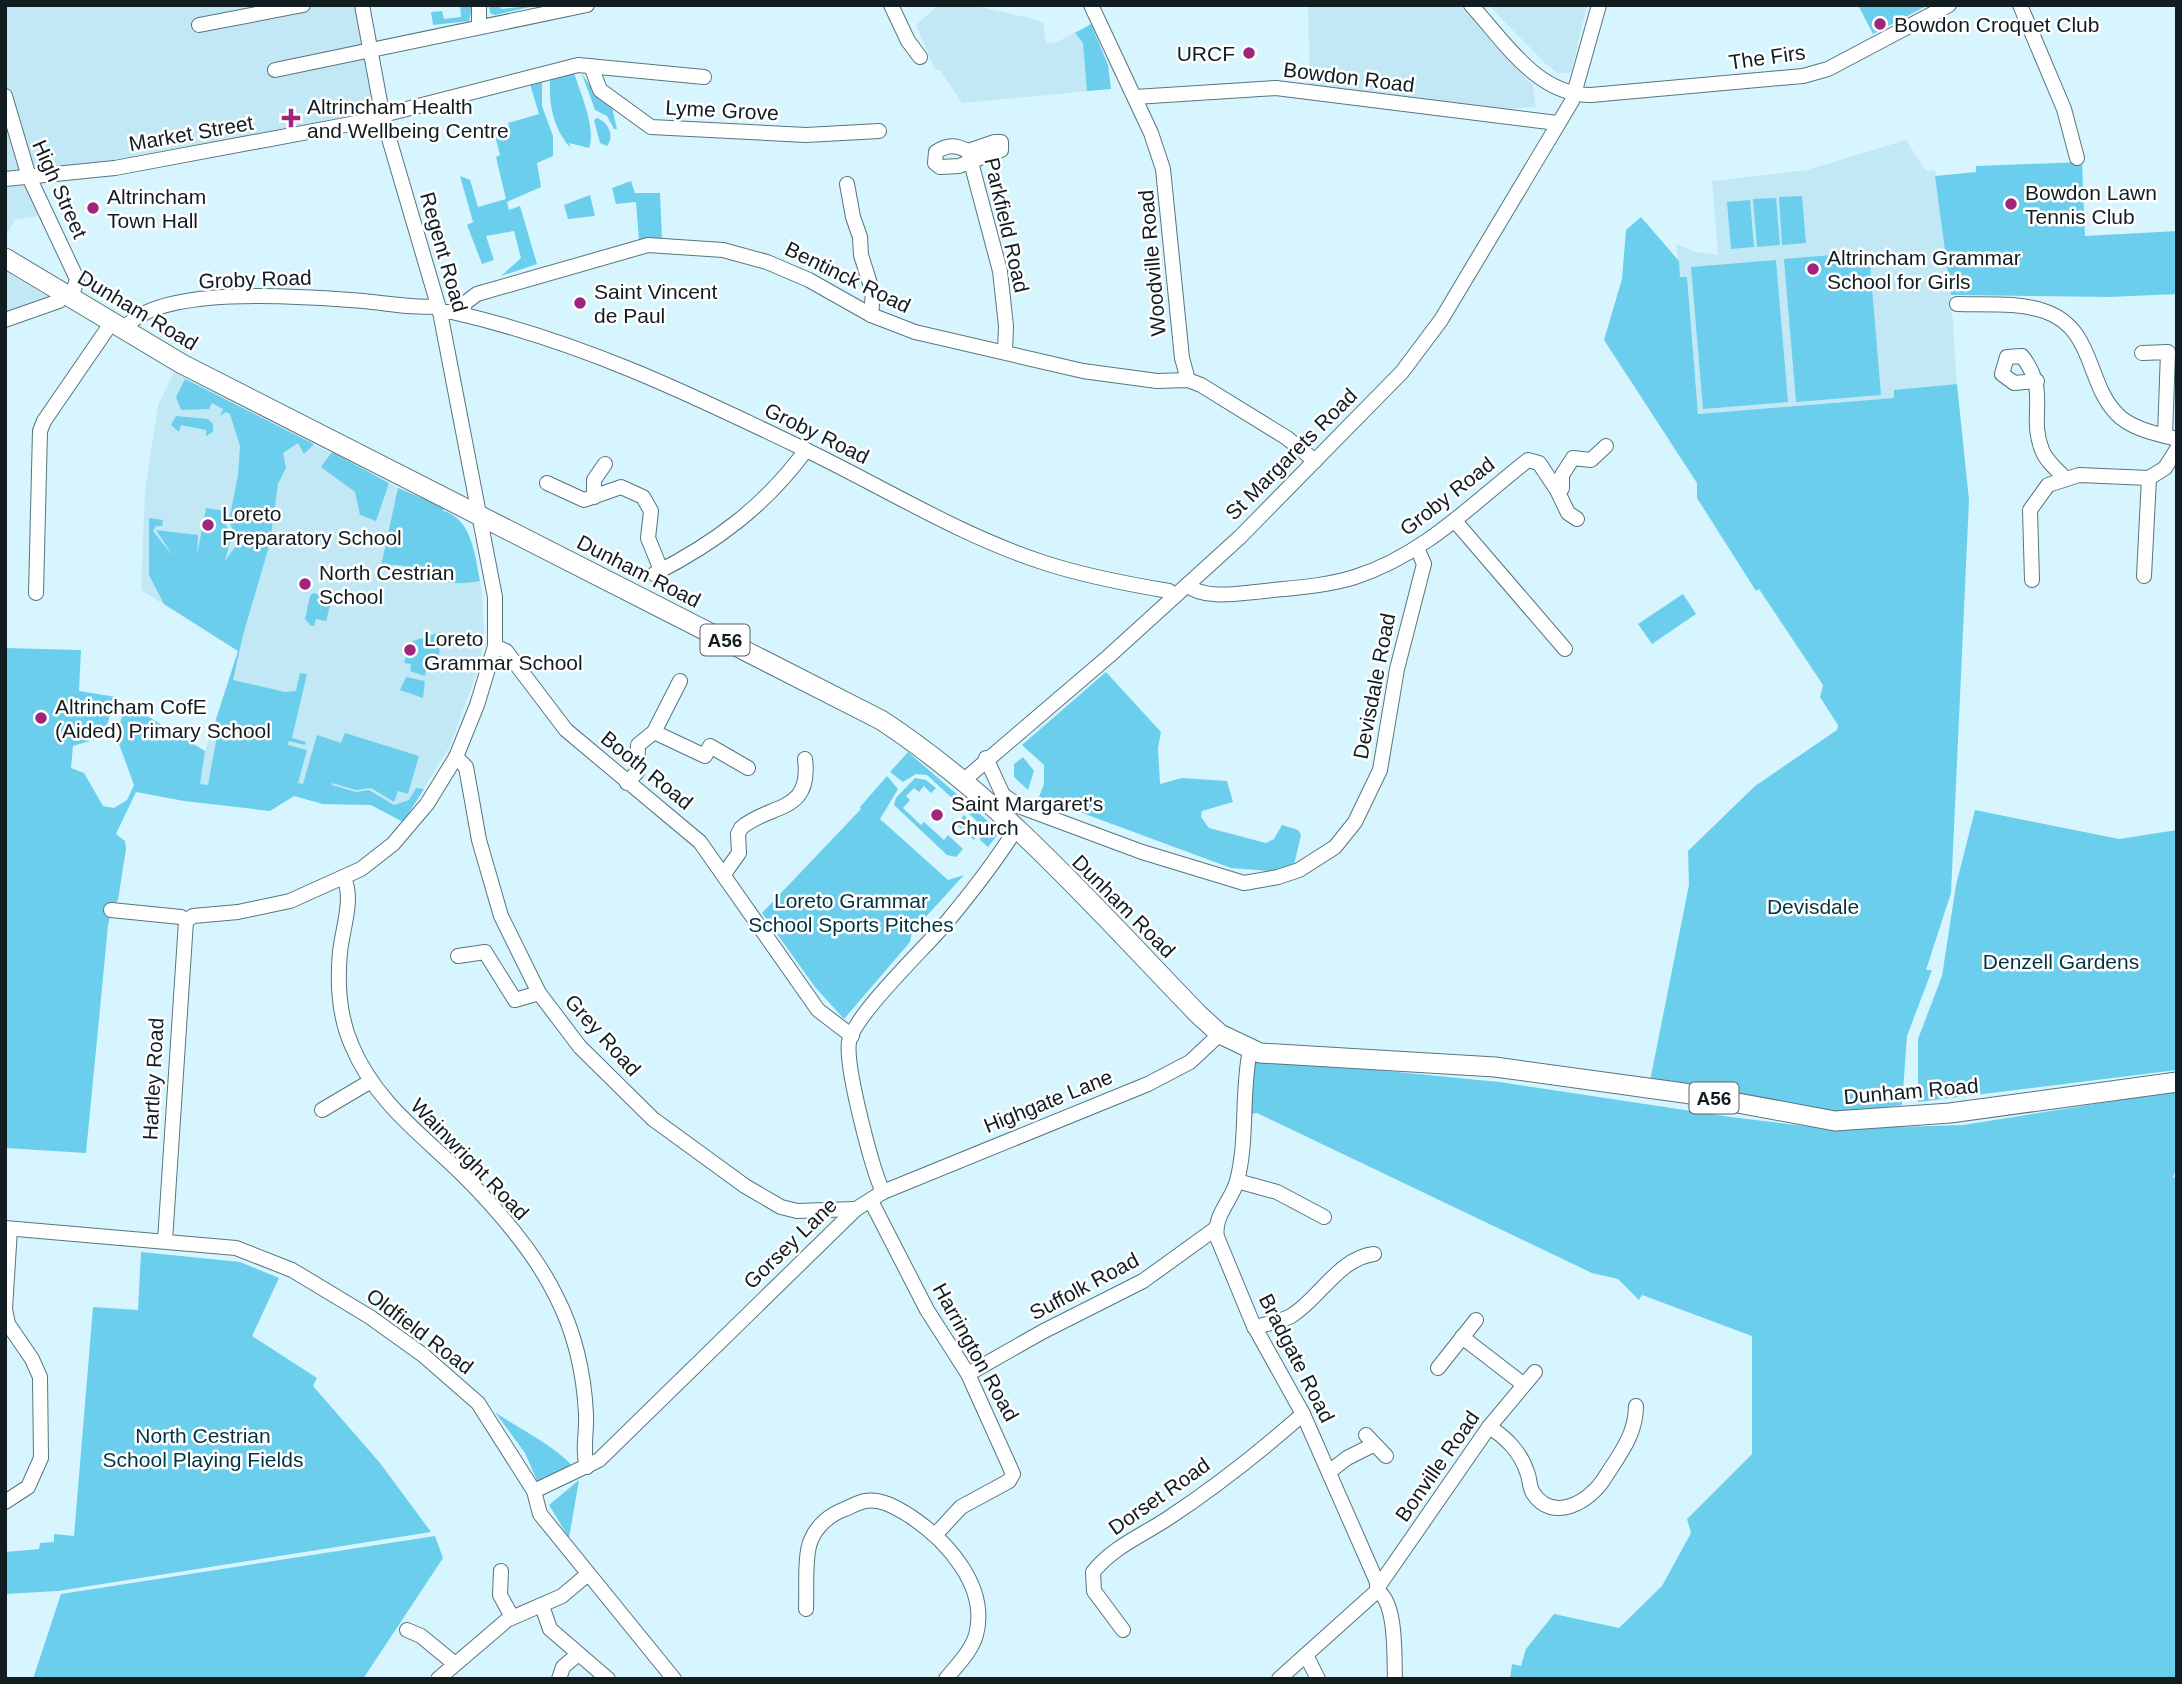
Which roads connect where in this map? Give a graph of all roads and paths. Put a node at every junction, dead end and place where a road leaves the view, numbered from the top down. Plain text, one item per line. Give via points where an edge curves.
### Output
1 (303, 5) edge
2 (362, 5) edge
3 (479, 5) edge
4 (587, 5) edge
5 (891, 5) edge
6 (1091, 5) edge
7 (1471, 5) edge
8 (1599, 5) edge
9 (1949, 5) edge
10 (2020, 5) edge
11 (546, 8) edge
12 (199, 25) dead end
13 (479, 27) junction
14 (370, 51) junction
15 (920, 58) dead end
16 (592, 66) junction
17 (275, 70) dead end
18 (704, 77) dead end
19 (1574, 95) junction
20 (5, 96) edge
21 (1135, 97) junction
22 (383, 116) junction
23 (8, 123) edge
24 (1557, 123) junction
25 (879, 131) dead end
26 (969, 157) dead end
27 (2077, 158) dead end
28 (29, 177) junction
29 (5, 179) edge
30 (847, 184) dead end
31 (5, 258) edge
32 (69, 294) junction
33 (1957, 304) dead end
34 (439, 309) junction
35 (462, 314) junction
36 (871, 315) junction
37 (5, 320) edge
38 (118, 326) junction
39 (1005, 351) junction
40 (2142, 353) dead end
41 (1188, 380) junction
42 (2037, 381) dead end
43 (2171, 437) edge
44 (1606, 446) dead end
45 (2177, 449) edge
46 (806, 450) junction
47 (1315, 461) junction
48 (605, 464) dead end
49 (2149, 478) junction
50 (2066, 479) junction
51 (547, 482) dead end
52 (1557, 490) junction
53 (594, 497) junction
54 (478, 512) junction
55 (1577, 519) dead end
56 (1455, 521) junction
57 (1417, 548) junction
58 (2144, 576) dead end
59 (2032, 580) dead end
60 (1187, 585) junction
61 (36, 593) dead end
62 (1174, 596) junction
63 (495, 646) junction
64 (1565, 649) dead end
65 (680, 681) dead end
66 (654, 732) junction
67 (456, 757) junction
68 (986, 758) junction
69 (805, 759) dead end
70 (748, 768) dead end
71 (964, 780) junction
72 (627, 783) junction
73 (1016, 829) junction
74 (724, 873) junction
75 (344, 879) junction
76 (111, 910) dead end
77 (186, 921) junction
78 (458, 956) dead end
79 (539, 993) junction
80 (1220, 1034) junction
81 (852, 1036) junction
82 (1250, 1050) junction
83 (371, 1082) junction
84 (2177, 1082) edge
85 (322, 1110) dead end
86 (1237, 1181) junction
87 (877, 1197) junction
88 (856, 1209) junction
89 (1324, 1217) dead end
90 (8, 1228) edge
91 (1216, 1229) junction
92 (165, 1241) junction
93 (1368, 1251) dead end
94 (1476, 1320) dead end
95 (6, 1325) edge
96 (1254, 1327) junction
97 (1462, 1337) junction
98 (1438, 1368) dead end
99 (1535, 1372) dead end
100 (968, 1374) junction
101 (1523, 1384) junction
102 (1636, 1406) dead end
103 (1303, 1414) junction
104 (1489, 1427) junction
105 (1386, 1456) dead end
106 (587, 1467) junction
107 (1329, 1472) junction
108 (534, 1491) junction
109 (5, 1502) edge
110 (936, 1534) junction
111 (501, 1570) dead end
112 (588, 1574) junction
113 (1377, 1589) junction
114 (542, 1606) junction
115 (805, 1611) dead end
116 (512, 1617) junction
117 (407, 1630) dead end
118 (1123, 1630) dead end
119 (577, 1655) junction
120 (1306, 1655) junction
121 (455, 1664) junction
122 (438, 1679) edge
123 (559, 1679) edge
124 (608, 1679) edge
125 (674, 1679) edge
126 (946, 1679) edge
127 (1279, 1679) edge
128 (1318, 1679) edge
129 (1395, 1679) edge

1 - 12 street
2 - 14 street, Regent Road
3 - 13 street
4 - 11 street
5 - 15 street
6 - 21 street, Woodville Road
7 - 19 street via 1544,82
8 - 19 street, St Margarets Road
9 - 19 street, The Firs via 1828,69 1803,76
10 - 27 street via 2064,109
11 - 13 street
13 - 14 street
14 - 17 street
14 - 22 street, Regent Road
16 - 18 street, Market Street
16 - 22 street, Market Street via 578,65
16 - 25 street, Lyme Grove via 600,90 651,127 806,135
19 - 24 street, St Margarets Road
20 - 23 street, High Street
21 - 24 street, Bowdon Road via 1276,88
21 - 41 street, Woodville Road via 1163,169
22 - 28 street, Market Street via 115,168
22 - 34 street, Regent Road
23 - 28 street, High Street
24 - 47 street, St Margarets Road via 1441,320 1402,372
26 - 39 street, Parkfield Road via 1000,271
28 - 29 street, Market Street
28 - 32 street, High Street via 77,279 77,287
30 - 36 street via 873,293
31 - 32 highway, Dunham Road / A56
32 - 37 street
32 - 38 highway, Dunham Road / A56
33 - 43 street via 2043,311 2062,321 2088,353 2116,414 2129,424
34 - 35 street, Groby Road
34 - 38 street, Groby Road via 299,296 227,297 154,309
34 - 54 street, Regent Road
35 - 36 street, Bentinck Road via 465,303 477,294 648,245 723,250 767,262
35 - 46 street, Groby Road via 536,332 632,367
36 - 39 street, Bentinck Road via 915,332
38 - 54 highway, Dunham Road / A56 via 182,364
38 - 61 street, Groby Road via 40,431
39 - 41 street, Bentinck Road via 1083,372
40 - 43 street via 2168,352
41 - 47 street via 1287,438
42 - 50 street via 2041,449
44 - 52 street via 1591,460 1573,458 1562,475 1562,488
45 - 49 street via 2165,468
46 - 53 street via 743,519 716,541 658,572 648,538 651,511 647,500 621,487
46 - 62 street, Groby Road via 987,541 1045,563 1169,591
47 - 60 street, St Margarets Road
48 - 53 street via 594,480
49 - 50 street via 2079,475
49 - 58 street
50 - 59 street via 2049,485 2030,510
51 - 53 street via 581,500
52 - 55 street
52 - 56 street, Groby Road via 1539,463 1528,460
54 - 63 street via 495,597
54 - 71 highway, Dunham Road / A56 via 881,720
56 - 57 street, Groby Road
56 - 64 street
57 - 60 street, Groby Road via 1356,576 1299,587 1202,593
57 - 68 street, Devisdale Road via 1424,564 1397,669 1380,770 1355,822 1335,847 1298,870 1244,883 1142,852 1013,802 998,787
60 - 62 street, St Margarets Road
62 - 68 street, St Margarets Road
63 - 67 street
63 - 72 street, Booth Road via 506,651 566,730
65 - 66 street
66 - 70 street via 705,755 710,746
66 - 72 street via 638,745 637,772
67 - 75 street via 412,824 376,858
67 - 79 street, Grey Road via 466,766 479,840 501,916
68 - 71 street, St Margarets Road
69 - 74 street via 799,795 786,807 741,828 739,853
71 - 73 highway, Dunham Road / A56
72 - 74 street, Booth Road via 700,842
73 - 80 highway, Dunham Road / A56
73 - 81 street via 946,923 866,1013
74 - 81 street, Booth Road via 818,1010
75 - 77 street via 290,901 193,916
75 - 83 street, Wainwright Road via 343,1024
76 - 77 street
77 - 92 street, Hartley Road
78 - 79 street via 485,952 515,1000
79 - 88 street, Grey Road via 580,1047 612,1079 653,1119 711,1164 781,1207 809,1212
80 - 82 highway, Dunham Road / A56
80 - 87 street, Highgate Lane via 1190,1062 1148,1084
81 - 87 street via 852,1066
82 - 84 highway, Dunham Road / A56 via 1495,1067 1684,1093 1835,1121 1950,1113
82 - 86 street
83 - 85 street
83 - 106 street, Wainwright Road via 412,1130 503,1219 543,1273 568,1321 583,1369
86 - 89 street via 1277,1192
86 - 91 street
87 - 88 street, Gorsey Lane
87 - 100 street, Harrington Road via 927,1310
88 - 106 street, Gorsey Lane
90 - 92 street, Oldfield Road
90 - 95 street
91 - 96 street, Bradgate Road
91 - 100 street, Suffolk Road via 1143,1281
92 - 108 street, Oldfield Road via 252,1252 370,1317 424,1354 478,1403
93 - 96 street via 1292,1315
94 - 97 street
95 - 109 street via 40,1377 41,1458 28,1487
96 - 103 street, Bradgate Road
97 - 98 street
97 - 101 street
99 - 101 street, Bonville Road
100 - 110 street, Harrington Road via 1013,1477 961,1507
101 - 104 street, Bonville Road
102 - 104 street via 1634,1432 1599,1486 1586,1500 1570,1507 1528,1496 1520,1458 1505,1438
103 - 107 street, Bradgate Road
103 - 118 street, Dorset Road via 1166,1520 1130,1539 1093,1572 1094,1591
104 - 113 street, Bonville Road
105 - 107 street via 1370,1440
106 - 108 street, Gorsey Lane
107 - 113 street, Bradgate Road
108 - 112 street, Oldfield Road via 540,1514
110 - 115 street via 883,1502 866,1500 835,1512 810,1541
110 - 126 street via 970,1581 977,1615 971,1647
111 - 116 street via 500,1595
112 - 114 street
112 - 125 street, Oldfield Road
113 - 120 street, Bonville Road
113 - 129 street, Bradgate Road via 1387,1600 1392,1622
114 - 116 street
114 - 119 street via 550,1629
116 - 121 street
117 - 121 street
119 - 123 street via 563,1667
119 - 124 street via 596,1665
120 - 127 street, Bonville Road
120 - 128 street
121 - 122 street

